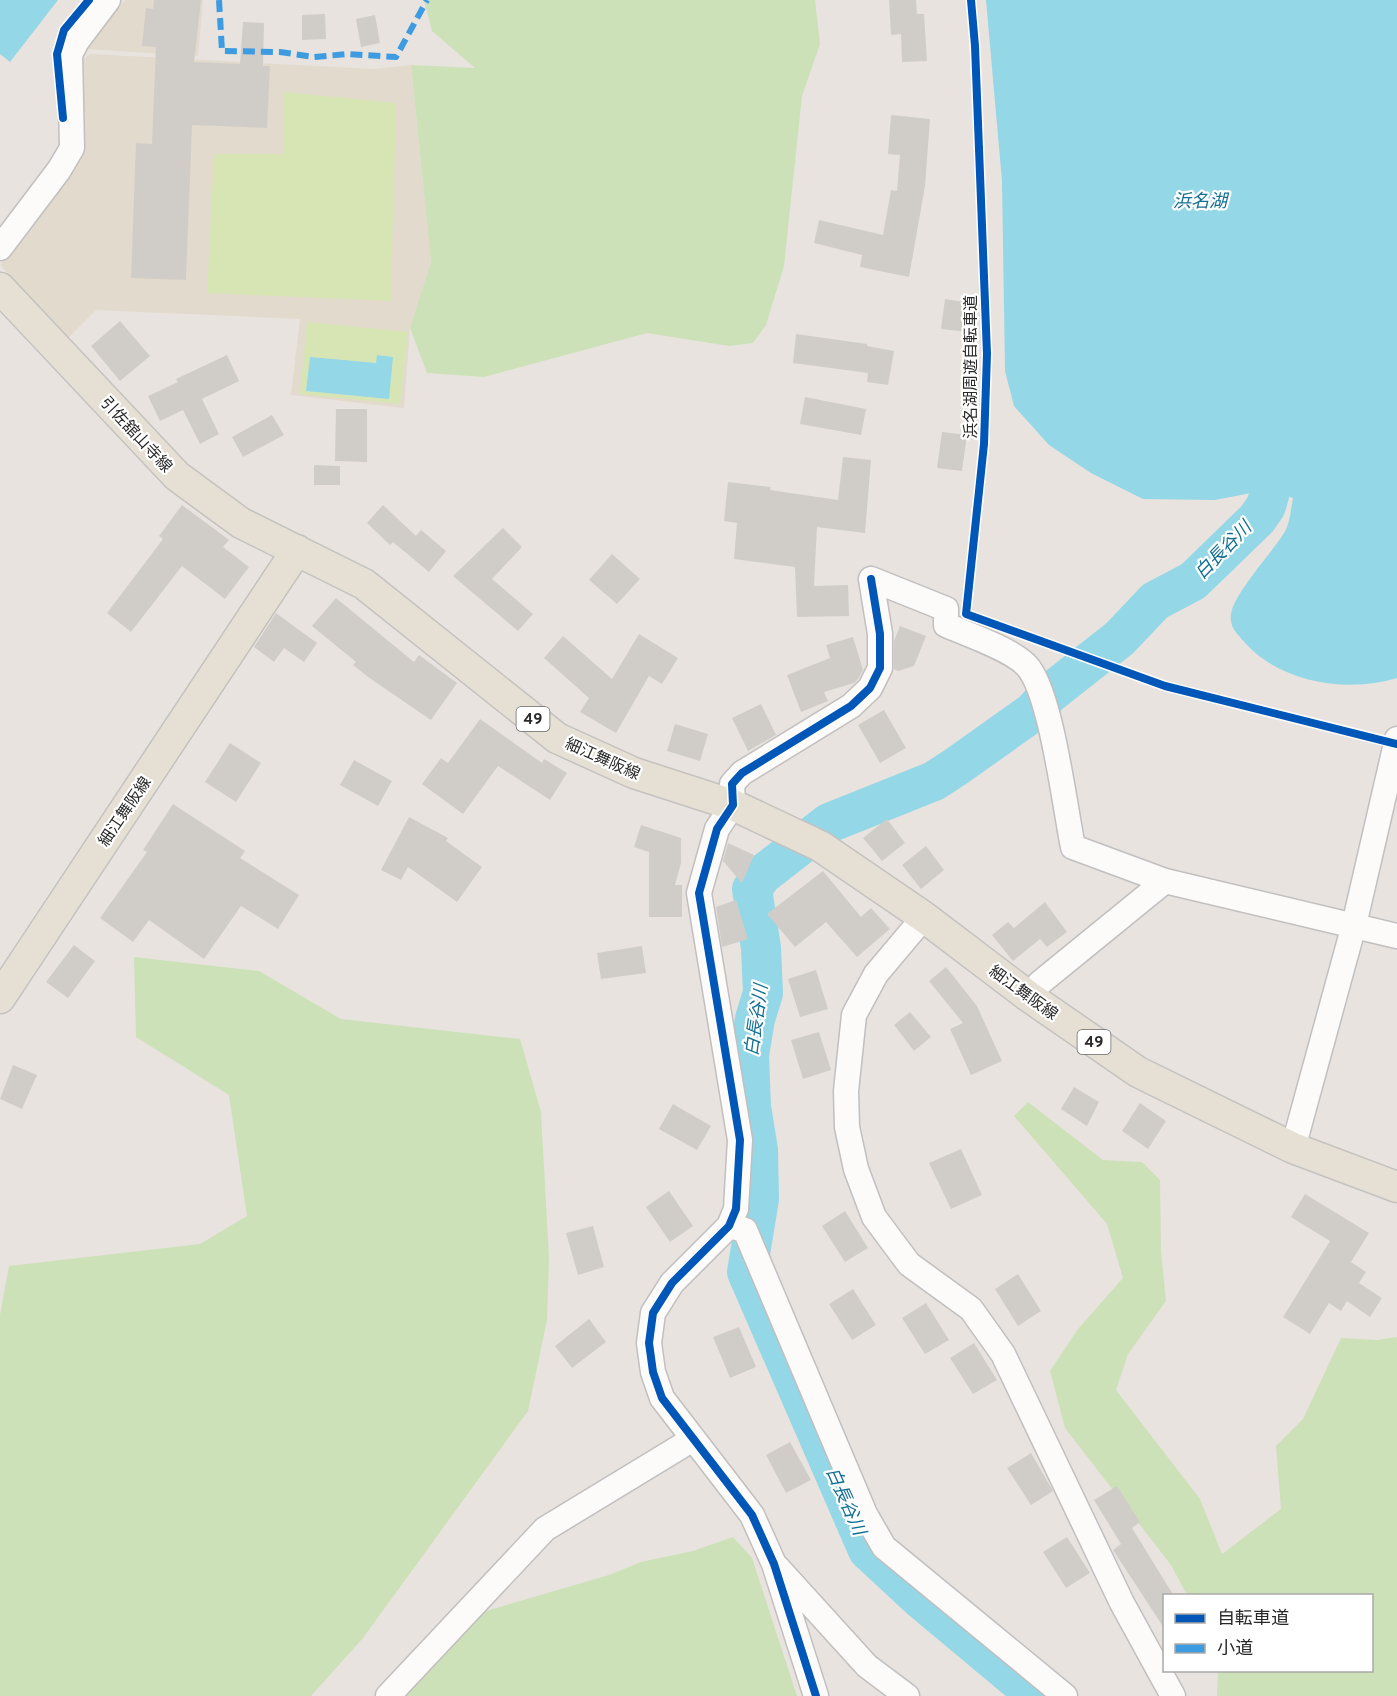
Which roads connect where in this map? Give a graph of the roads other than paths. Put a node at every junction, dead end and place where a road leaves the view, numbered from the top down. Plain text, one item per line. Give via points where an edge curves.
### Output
1 (108, 0) edge
2 (0, 248) edge
3 (0, 288) edge
4 (297, 550) junction
5 (1397, 739) edge
6 (733, 805) junction
7 (1165, 881) junction
8 (924, 917) junction
9 (1354, 925) junction
10 (1397, 936) edge
11 (1028, 996) junction
12 (0, 998) edge
13 (1293, 1148) junction
14 (1397, 1187) edge
15 (729, 1226) junction
16 (693, 1439) junction
17 (774, 1564) junction
18 (387, 1696) edge
19 (816, 1696) edge
20 (908, 1696) edge
21 (1065, 1696) edge
22 (1173, 1696) edge

1 - 2 street via 76,41 70,55 72,148
3 - 4 main road, 引佐舘山寺線 via 177,476 241,523
4 - 6 main road, 細江舞阪線 / 49 via 364,584 557,738 634,773
4 - 12 main road, 細江舞阪線
5 - 9 street
6 - 7 street via 732,784 742,773 851,706 870,688 880,668 880,634 871,579 946,609 946,625 1027,666 1044,701 1073,847
6 - 8 main road, 細江舞阪線 / 49 via 809,841
6 - 15 street via 717,830 699,893 740,1140 736,1209
7 - 9 street
7 - 11 street
8 - 11 main road, 細江舞阪線 / 49
8 - 22 street via 876,974 854,1015 846,1091 847,1127 856,1169 874,1217 909,1264 971,1309 1003,1354 1122,1603
9 - 10 street
9 - 13 street
11 - 13 main road, 細江舞阪線 / 49 via 1138,1072
13 - 14 main road, 細江舞阪線 / 49
15 - 16 street via 672,1283 653,1313 649,1343 653,1372 662,1398
15 - 21 street via 745,1230 865,1514 884,1547
16 - 17 street via 752,1515
16 - 18 street via 545,1529
17 - 19 street
17 - 20 street via 867,1666

